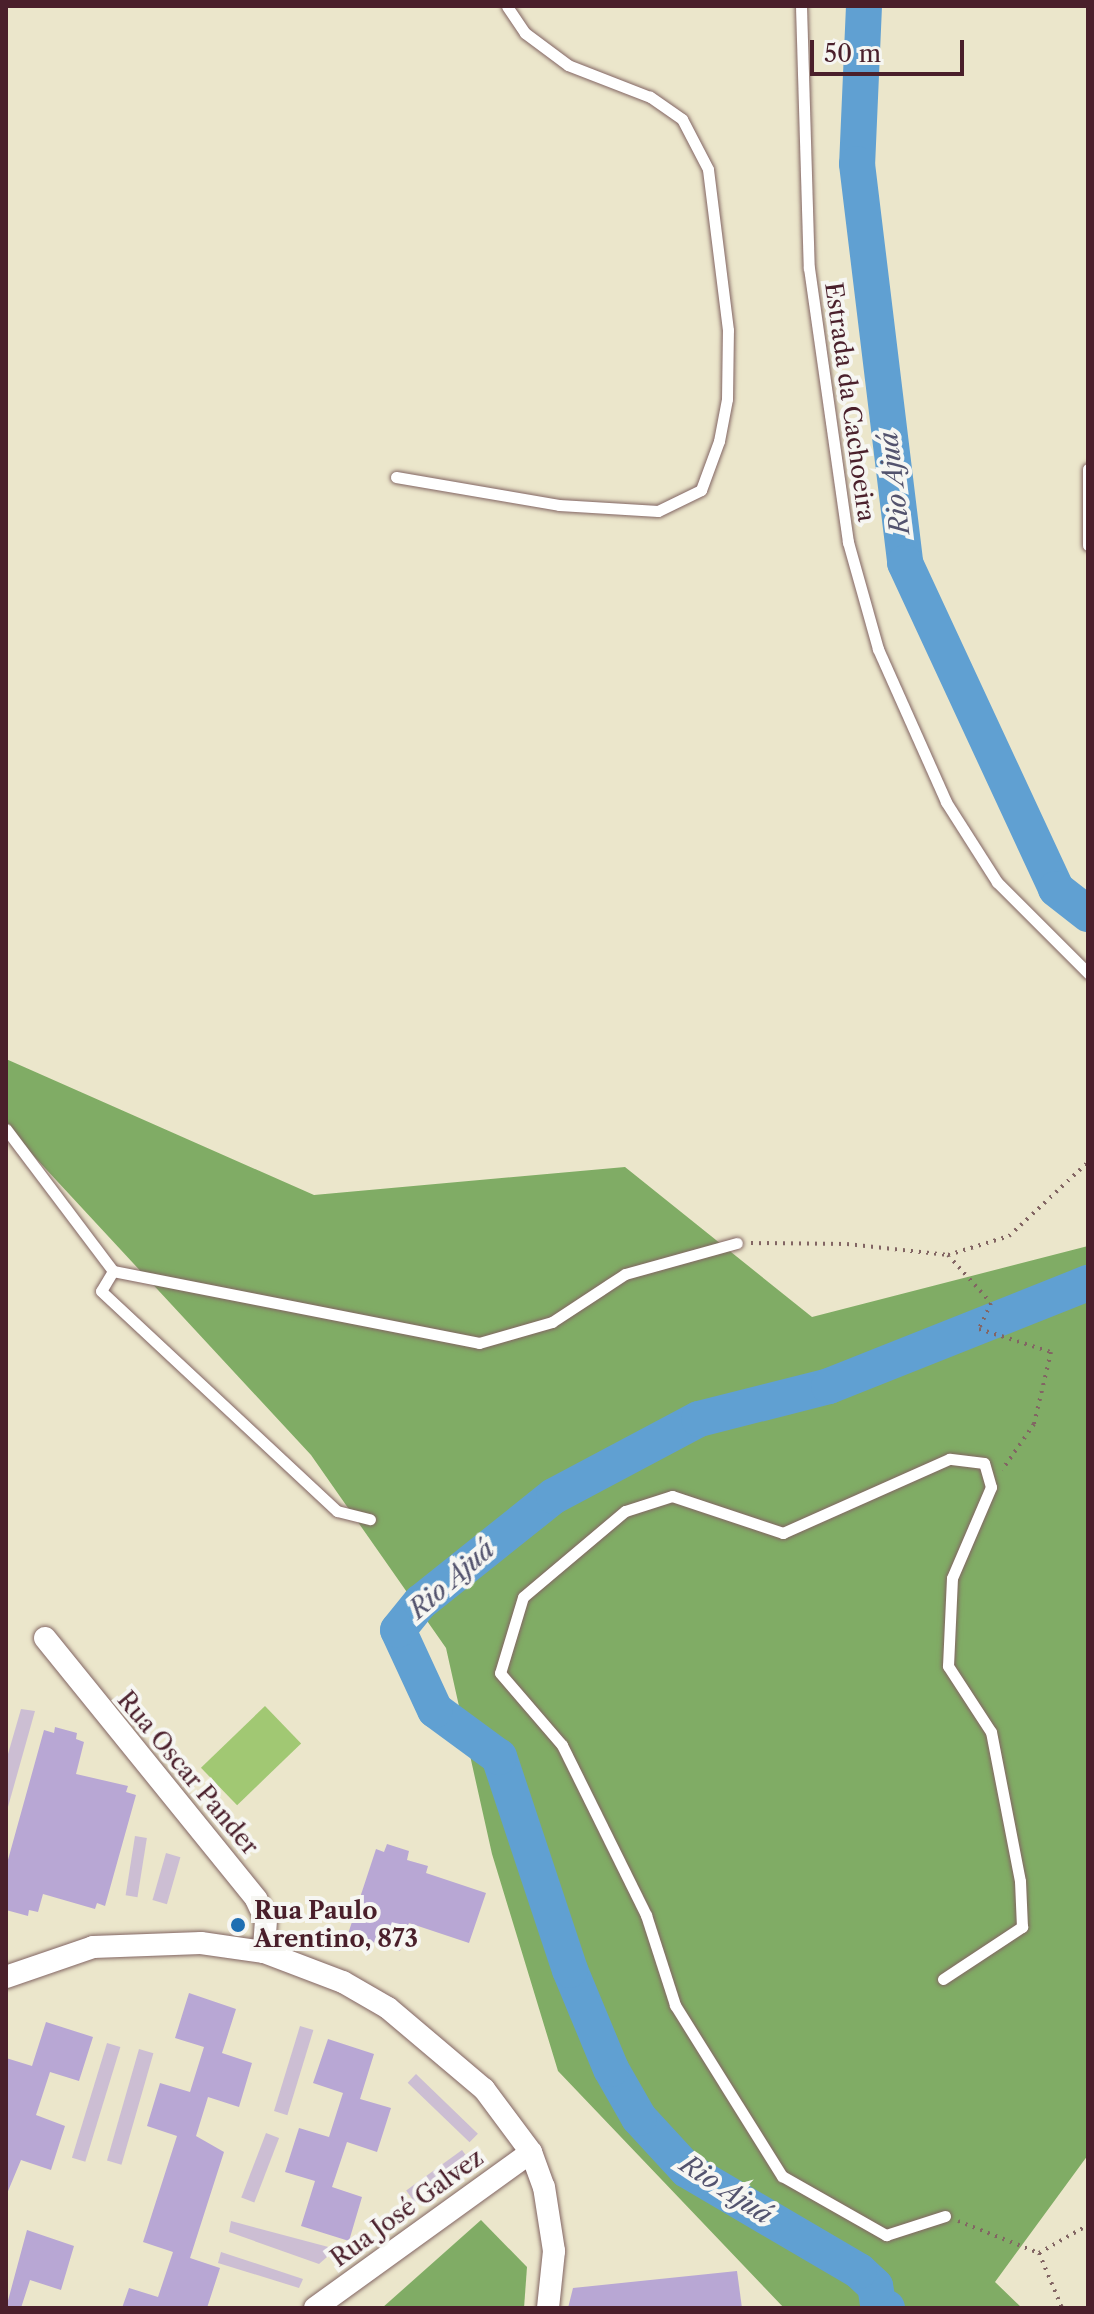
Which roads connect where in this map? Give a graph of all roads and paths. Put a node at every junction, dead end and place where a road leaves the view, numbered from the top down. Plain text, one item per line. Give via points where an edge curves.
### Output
1 (507, 6) edge
2 (801, 6) edge
3 (1088, 129) edge
4 (1088, 163) edge
5 (1088, 469) edge
6 (396, 477) dead end
7 (1088, 545) edge
8 (1088, 973) edge
9 (6, 1129) edge
10 (1088, 1162) edge
11 (737, 1243) joint
12 (948, 1255) junction
13 (113, 1271) junction
14 (991, 1487) junction
15 (370, 1519) dead end
16 (45, 1638) dead end
17 (264, 1952) junction
18 (6, 1977) edge
19 (943, 1979) dead end
20 (531, 2152) junction
21 (945, 2216) joint
22 (1088, 2225) edge
23 (1039, 2253) junction
24 (315, 2308) edge
25 (548, 2308) edge
26 (1062, 2308) edge

1 - 6 lane via 525,33 568,65 650,97 682,119 708,169 728,330 727,399 719,441 701,490 658,511 559,505
2 - 8 lane, Estrada da Cachoeira via 809,268 848,542 878,649 946,802 997,882
3 - 4 path
5 - 7 lane
9 - 13 lane
10 - 12 path via 1009,1236
11 - 12 path via 847,1244
11 - 13 lane via 625,1274 552,1322 479,1343
12 - 14 path via 991,1303 979,1329 1051,1352 1034,1424
13 - 15 lane via 101,1291 337,1511
14 - 19 lane via 952,1578 948,1666 991,1732 1020,1881 1022,1927
14 - 21 lane via 984,1463 949,1459 783,1533 672,1496 625,1511 523,1597 500,1673 562,1745 646,1915 675,2005 782,2176 886,2235
16 - 17 street, Rua Oscar Pander via 256,1899 266,1920
17 - 18 street via 201,1943 93,1947 60,1954
17 - 20 street via 343,1982 419,2030 484,2089
20 - 24 street, Rua José Galvez
20 - 25 street via 551,2228
21 - 23 path
22 - 23 path
23 - 26 path

